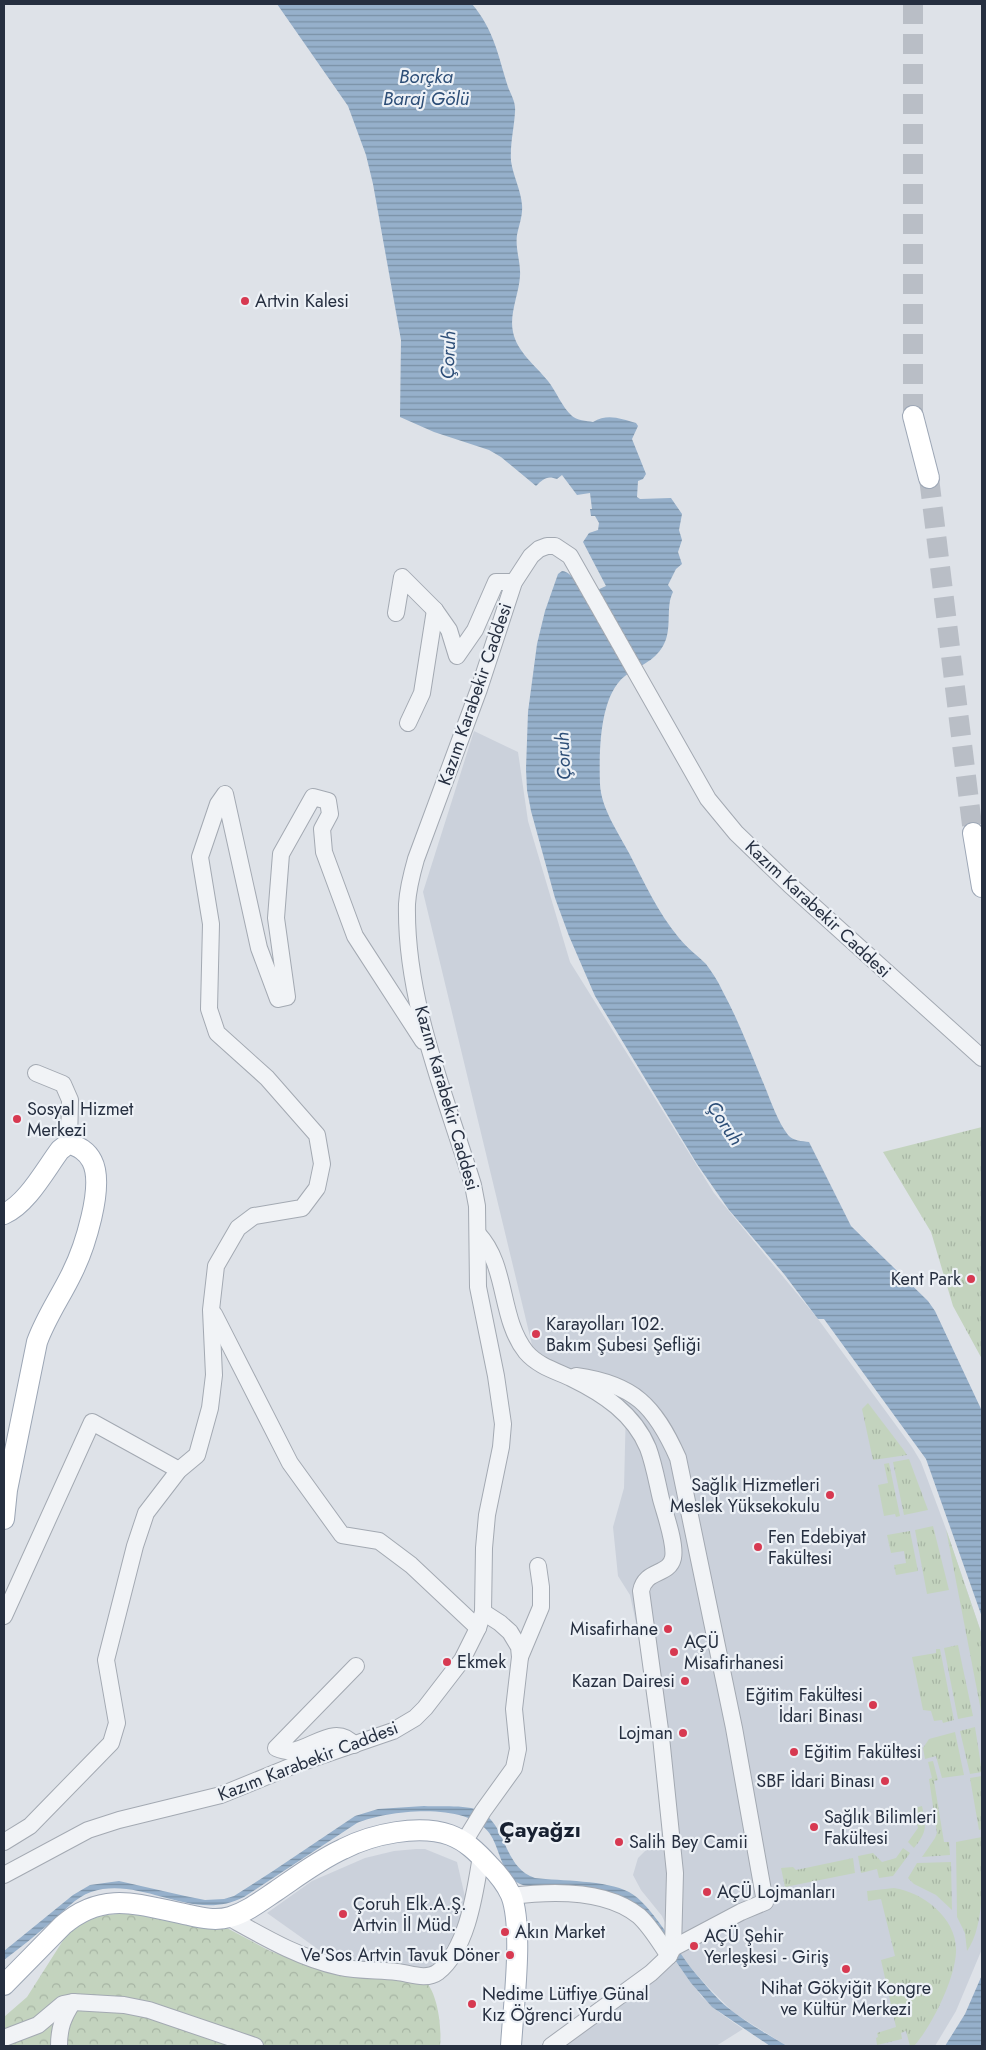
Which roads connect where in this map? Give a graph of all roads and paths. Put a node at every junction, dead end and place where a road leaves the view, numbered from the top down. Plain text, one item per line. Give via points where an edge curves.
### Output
1 (913, 416) tunnel mouth
2 (929, 478) tunnel mouth
3 (514, 582) junction
4 (435, 610) junction
5 (396, 613) dead end
6 (408, 723) dead end
7 (973, 833) tunnel mouth
8 (982, 887) edge
9 (431, 1054) junction
10 (982, 1058) edge
11 (36, 1073) dead end
12 (69, 1144) junction
13 (4, 1214) edge
14 (478, 1234) junction
15 (211, 1310) junction
16 (562, 1374) junction
17 (179, 1470) junction
18 (6, 1495) edge
19 (4, 1519) edge
20 (538, 1566) dead end
21 (4, 1616) edge
22 (480, 1620) junction
23 (520, 1657) junction
24 (356, 1666) dead end
25 (354, 1745) junction
26 (4, 1842) edge
27 (464, 1842) junction
28 (481, 1856) junction
29 (4, 1875) edge
30 (511, 1896) junction
31 (228, 1918) junction
32 (671, 1952) junction
33 (4, 1985) edge
34 (73, 2002) junction
35 (4, 2038) edge
36 (60, 2046) edge
37 (255, 2046) edge
38 (511, 2046) edge
39 (551, 2046) edge

1 - 2 main road
3 - 4 street via 496,582 475,630 458,656 450,630
3 - 9 street, Kazım Karabekir Caddesi via 409,884 408,921 413,975
3 - 10 street, Kazım Karabekir Caddesi via 539,549 555,546 570,556 708,799 721,816 790,885
4 - 5 street via 402,577
4 - 6 street via 422,693
7 - 8 main road
9 - 14 street, Kazım Karabekir Caddesi via 474,1185
9 - 15 street via 355,936 324,852 322,829 330,814 328,801 313,797 281,854 276,918 287,998 278,999 259,948 225,794 218,804 200,857 211,924 209,1009 216,1033 267,1078 317,1135 322,1164 317,1188 302,1208 254,1216 238,1228 216,1266
11 - 12 street via 63,1084 70,1100
12 - 13 main road via 60,1150 21,1202
12 - 18 main road via 81,1147 93,1162 95,1194 80,1255 37,1342
14 - 16 street via 492,1253 506,1306 520,1342 532,1358
14 - 22 street, Kazım Karabekir Caddesi via 478,1287 503,1424 502,1447 487,1515
15 - 17 street via 214,1374 210,1408 197,1454
15 - 22 street via 290,1463 342,1535 379,1541
16 - 32 street via 613,1402 636,1428 648,1448 673,1548 671,1563 650,1575 641,1591 661,1737 674,1873
16 - 32 street via 600,1380 628,1390 658,1422 678,1458 734,1728 765,1902 734,1915
17 - 21 street via 92,1422
17 - 26 street via 146,1513 134,1546 106,1660 117,1723 111,1743 30,1826
18 - 19 main road
20 - 23 street via 540,1607
22 - 23 street via 500,1623 510,1632 519,1647
22 - 25 street, Kazım Karabekir Caddesi via 462,1660 415,1718 393,1731
23 - 27 street via 514,1709 517,1758 508,1778
24 - 25 street via 276,1748 294,1751 335,1736 346,1737
25 - 29 street, Kazım Karabekir Caddesi via 221,1795 88,1830
27 - 28 main road
27 - 31 main road via 436,1832 400,1832 371,1838 322,1860 250,1908
28 - 30 main road
28 - 31 street via 471,1911 463,1933 445,1965 433,1975 353,1969 322,1962 288,1949
30 - 32 street via 567,1894 608,1900 638,1916
30 - 38 main road via 516,1940
31 - 33 main road via 202,1918 133,1903 95,1906 63,1924
32 - 39 street via 651,1973
34 - 35 street via 63,2004 38,2025
34 - 36 street via 61,2024
34 - 37 street via 149,2010

